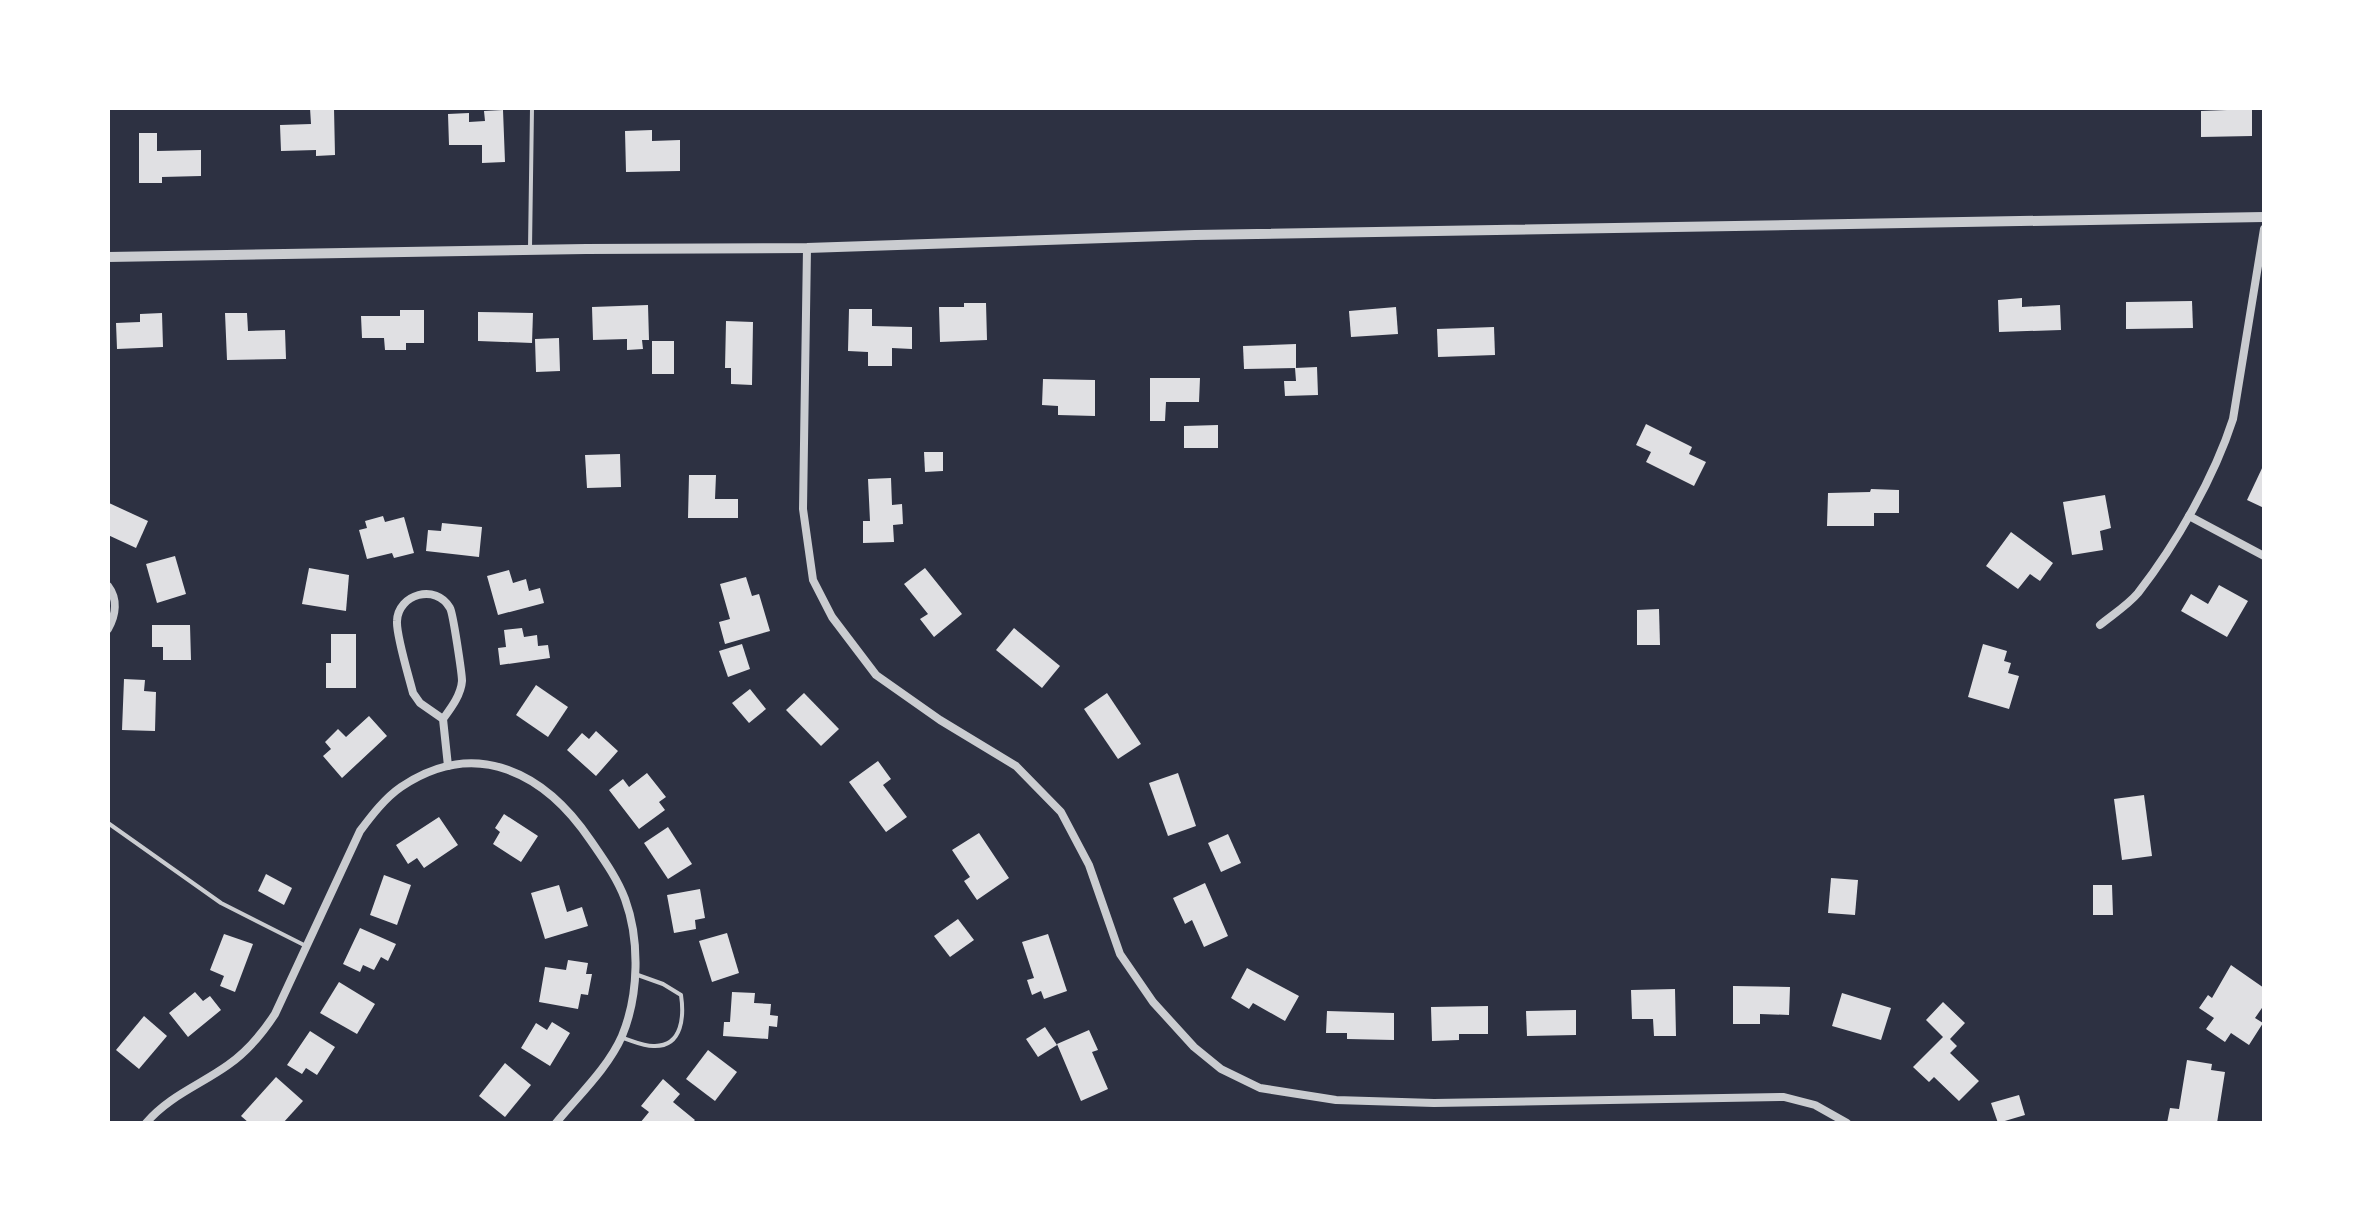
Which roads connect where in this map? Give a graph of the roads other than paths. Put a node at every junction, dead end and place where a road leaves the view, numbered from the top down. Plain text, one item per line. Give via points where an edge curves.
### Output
1 (532, 108) edge
2 (2264, 217) edge
3 (2264, 229) edge
4 (807, 248) junction
5 (530, 250) junction
6 (108, 257) edge
7 (2262, 257) edge
8 (2189, 516) junction
9 (2264, 556) edge
10 (108, 586) edge
11 (2100, 625) dead end
12 (108, 629) edge
13 (443, 719) junction
14 (448, 766) junction
15 (108, 823) edge
16 (306, 947) junction
17 (634, 974) junction
18 (621, 1037) junction
19 (146, 1123) edge
20 (556, 1123) edge
21 (1847, 1123) edge

1 - 5 lane
2 - 4 street via 1209,235
3 - 7 street
4 - 5 street
4 - 21 street via 803,509 813,580 832,617 876,675 1016,766 1061,812 1089,865 1120,954 1153,1002 1194,1047 1221,1069 1260,1088 1336,1100 1784,1097 1815,1105
5 - 6 street
7 - 8 street via 2233,419
8 - 9 street
8 - 11 street via 2136,595
10 - 12 street via 114,595 114,619
13 - 13 street via 413,693 397,621 403,603 417,594 438,596 451,608 462,681
13 - 14 street
14 - 16 street via 399,788 360,831
14 - 17 street via 507,768 551,793 576,818 625,898
15 - 16 lane via 221,903
16 - 19 street via 275,1014 254,1042 229,1065 172,1098
17 - 18 street
17 - 18 lane via 681,995 684,1014 668,1044 653,1047
18 - 20 street

